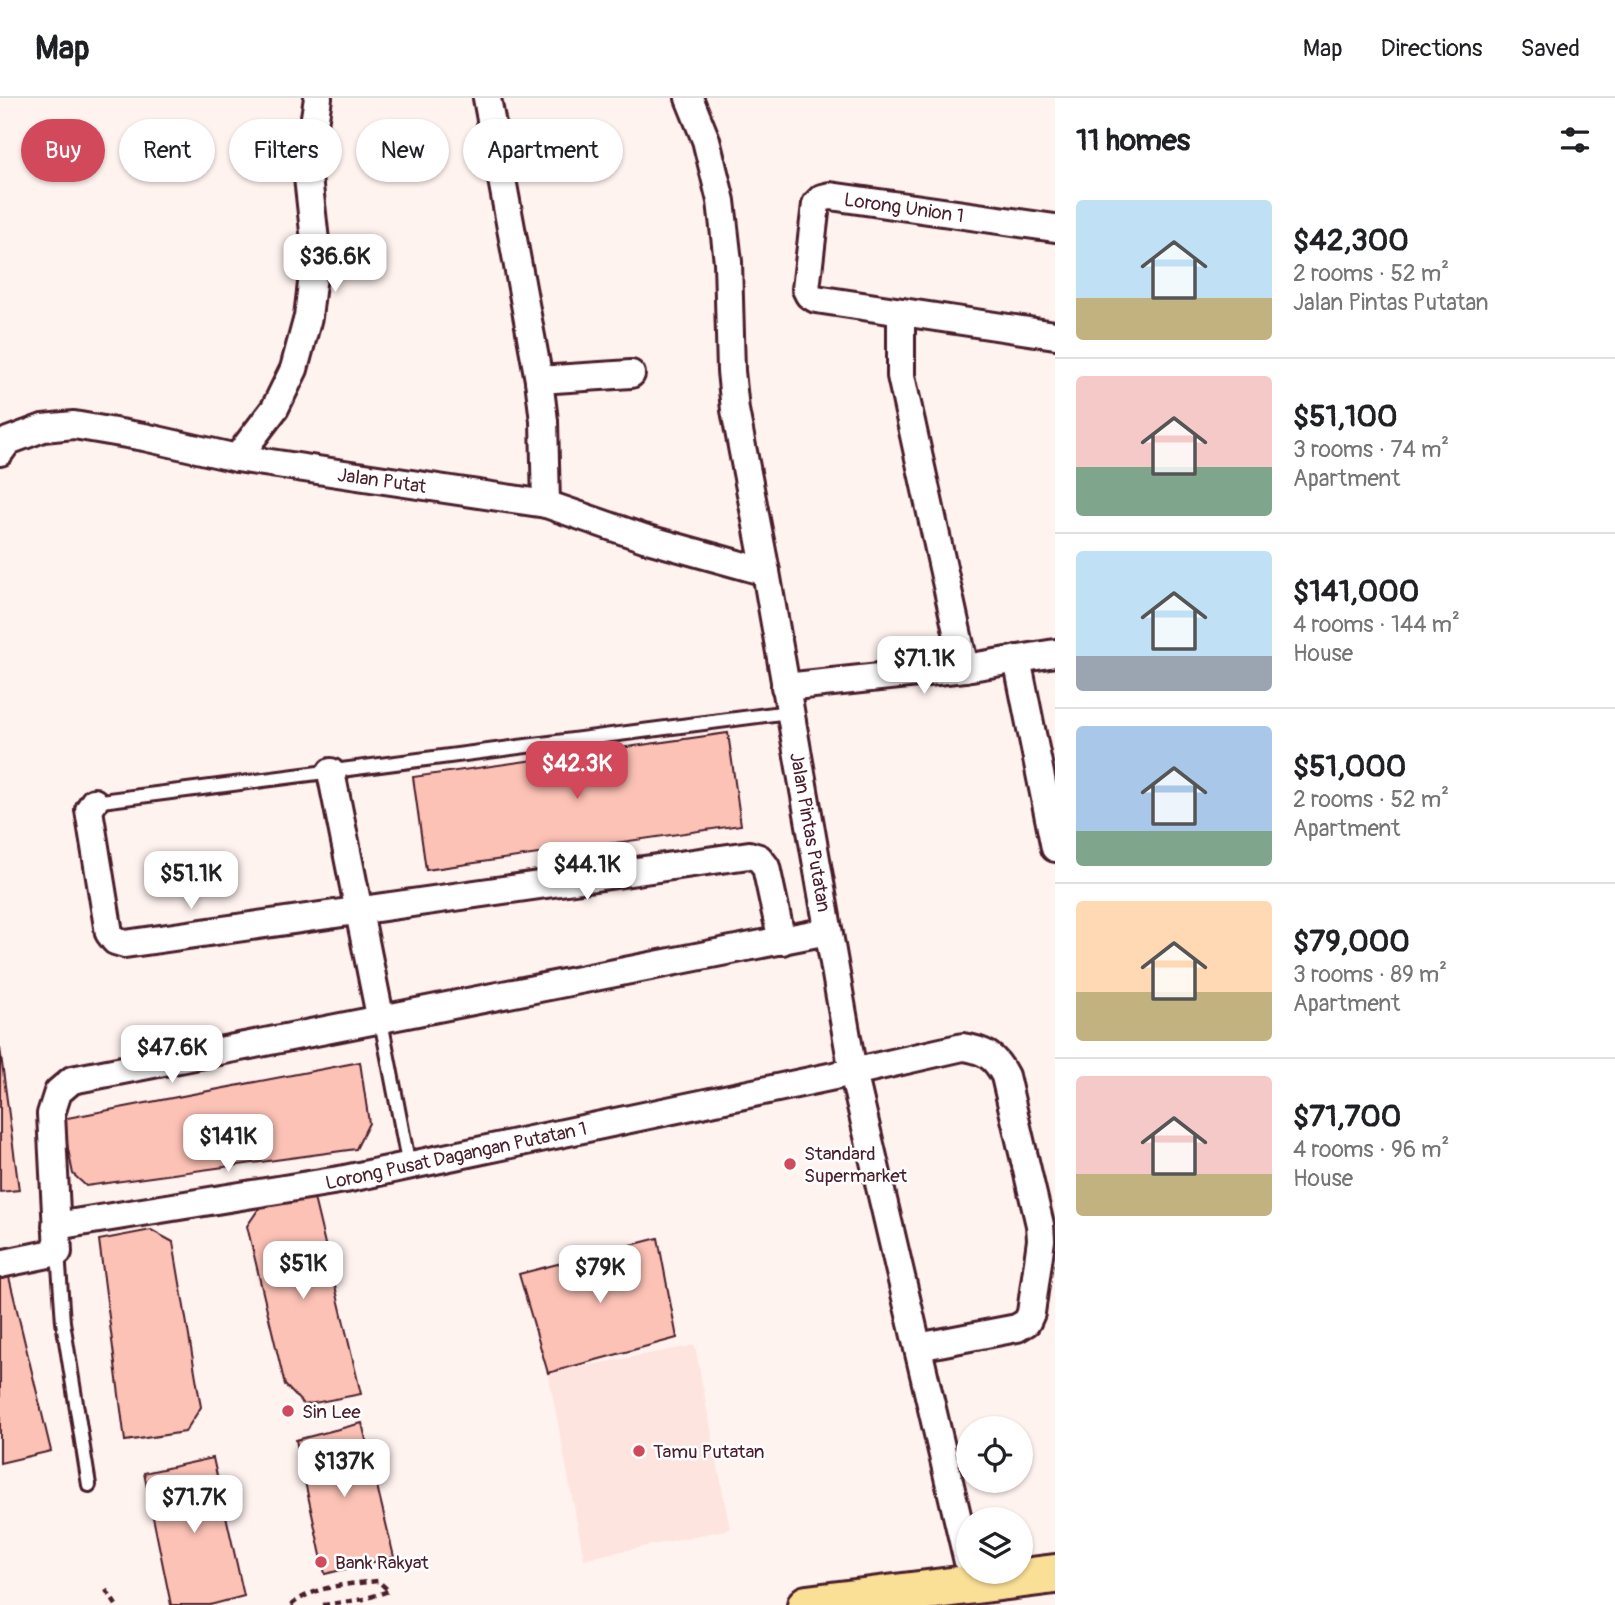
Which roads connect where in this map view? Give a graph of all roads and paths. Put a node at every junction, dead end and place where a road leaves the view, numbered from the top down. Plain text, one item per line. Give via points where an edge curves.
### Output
1 (318, 98) edge
2 (487, 98) edge
3 (689, 98) edge
4 (1055, 228) edge
5 (901, 312) junction
6 (1055, 335) edge
7 (631, 374) dead end
8 (539, 380) junction
9 (3, 438) edge
10 (237, 458) junction
11 (546, 504) junction
12 (766, 572) junction
13 (1055, 653) edge
14 (1017, 659) junction
15 (965, 668) junction
16 (787, 699) junction
17 (331, 772) junction
18 (94, 802) joint
19 (1055, 848) edge
20 (359, 911) junction
21 (828, 931) junction
22 (782, 941) junction
23 (381, 1021) junction
24 (853, 1072) junction
25 (409, 1166) junction
26 (57, 1239) junction
27 (0, 1264) edge
28 (918, 1347) junction
29 (89, 1485) dead end
30 (956, 1512) edge
31 (1033, 1574) edge
32 (1055, 1574) edge
33 (956, 1576) edge
34 (106, 1590) dead end
35 (116, 1605) edge
36 (291, 1605) edge
37 (323, 1605) edge
38 (807, 1605) edge

1 - 10 street via 307,168 316,250 308,317 294,369 275,408
2 - 8 street
3 - 12 street, Jalan Pintas Putatan via 706,140 721,201 735,410
4 - 5 street, Lorong Union 1 via 822,198 816,204 809,295
5 - 6 street, Lorong Union 1
5 - 15 street via 903,387
7 - 8 street
8 - 11 street
9 - 10 street, Jalan Putat via 74,425
10 - 11 street, Jalan Putat
11 - 12 street, Jalan Putat via 644,538
12 - 16 street, Jalan Pintas Putatan
13 - 14 street
14 - 15 street
14 - 19 street
15 - 16 street
16 - 17 lane
16 - 21 street, Jalan Pintas Putatan
17 - 18 lane
17 - 20 street
18 - 20 street via 89,810 115,941 125,944
20 - 22 street via 749,855 766,867
20 - 23 street
21 - 22 street
21 - 24 street, Jalan Pintas Putatan
22 - 23 street
23 - 25 lane
23 - 26 street via 72,1080 58,1092 51,1114
24 - 25 street, Lorong Pusat Dagangan Putatan 1
24 - 28 street, Jalan Pintas Putatan
24 - 28 street, Lorong Pusat Dagangan Putatan 1 via 963,1046 991,1055 1005,1076 1034,1198 1041,1240 1027,1322 1017,1328
25 - 26 street, Lorong Pusat Dagangan Putatan 1
26 - 27 street, Lorong Pusat Dagangan Putatan 1
26 - 29 lane via 63,1322
28 - 30 street, Jalan Pintas Putatan
31 - 32 highway
33 - 38 highway
34 - 35 path
36 - 37 path via 302,1596 351,1584 378,1581 389,1591

